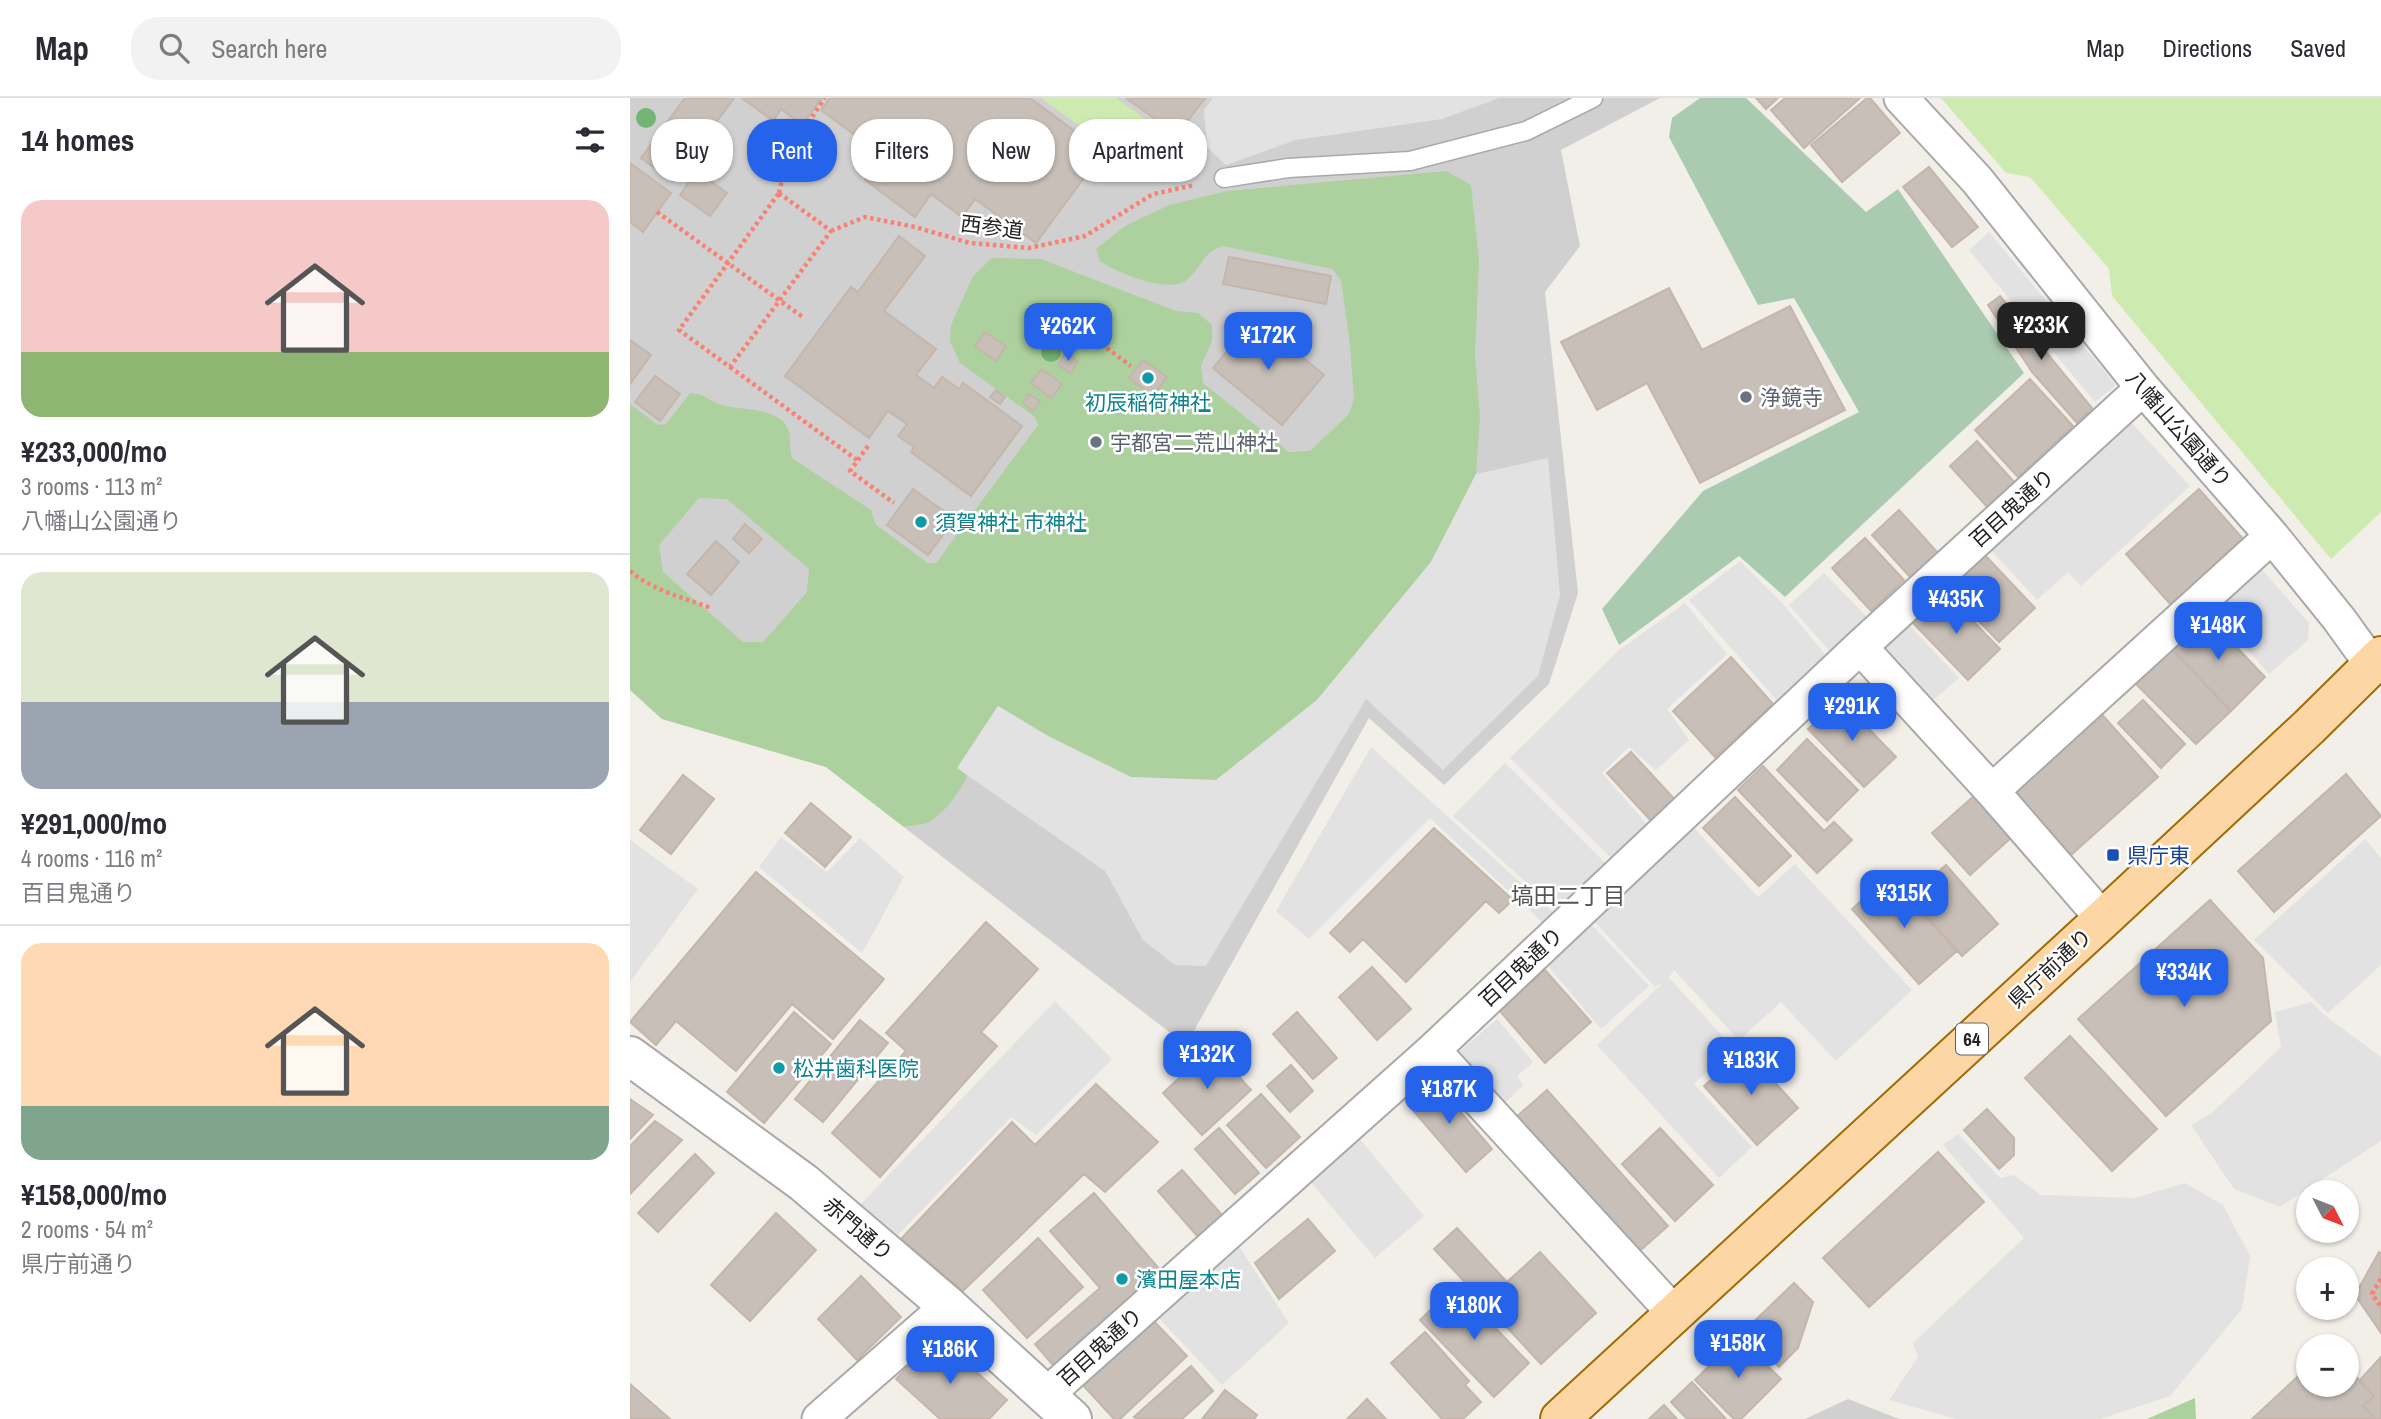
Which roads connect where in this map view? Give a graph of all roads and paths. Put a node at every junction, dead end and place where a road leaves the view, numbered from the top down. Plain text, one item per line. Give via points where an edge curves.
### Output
1 (825, 98) edge
2 (1593, 98) edge
3 (1901, 98) edge
4 (1224, 178) joint
5 (779, 193) junction
6 (657, 212) dead end
7 (831, 231) junction
8 (727, 264) junction
9 (779, 302) junction
10 (804, 318) dead end
11 (1073, 323) dead end
12 (1131, 366) dead end
13 (730, 367) junction
14 (2143, 388) junction
15 (868, 446) dead end
16 (857, 460) junction
17 (894, 503) dead end
18 (2272, 536) junction
19 (630, 570) edge
20 (711, 608) dead end
21 (1860, 647) junction
22 (2378, 666) edge
23 (1992, 791) junction
24 (2103, 919) junction
25 (1433, 1050) junction
26 (630, 1056) edge
27 (2381, 1279) edge
28 (947, 1307) junction
29 (2381, 1307) edge
30 (1674, 1313) junction
31 (1059, 1408) edge
32 (819, 1419) edge
33 (1560, 1419) edge

1 - 5 path via 785,166
2 - 4 lane via 1526,131 1410,161 1288,168
3 - 14 street, 八幡山公園通り via 1977,180
4 - 7 path, 西参道 via 1153,194 1084,236 1029,248 970,243 865,217
5 - 7 path
5 - 8 path
6 - 8 path
7 - 9 path
8 - 9 path
8 - 13 path via 679,330
9 - 10 path
9 - 13 path
11 - 12 path
13 - 16 path
14 - 18 street, 八幡山公園通り
14 - 21 street, 百目鬼通り
15 - 16 path
16 - 17 path via 850,471
18 - 22 street, 八幡山公園通り
18 - 23 street
19 - 20 path via 653,586
21 - 23 street
21 - 25 street, 百目鬼通り
22 - 24 main road, 県庁前通り / 64
23 - 24 street
24 - 30 main road, 県庁前通り / 64
25 - 30 street
25 - 31 street, 百目鬼通り
26 - 28 street, 赤門通り via 804,1183
27 - 29 path via 2372,1294
28 - 31 street, 赤門通り
28 - 32 street
30 - 33 main road, 県庁前通り / 64

